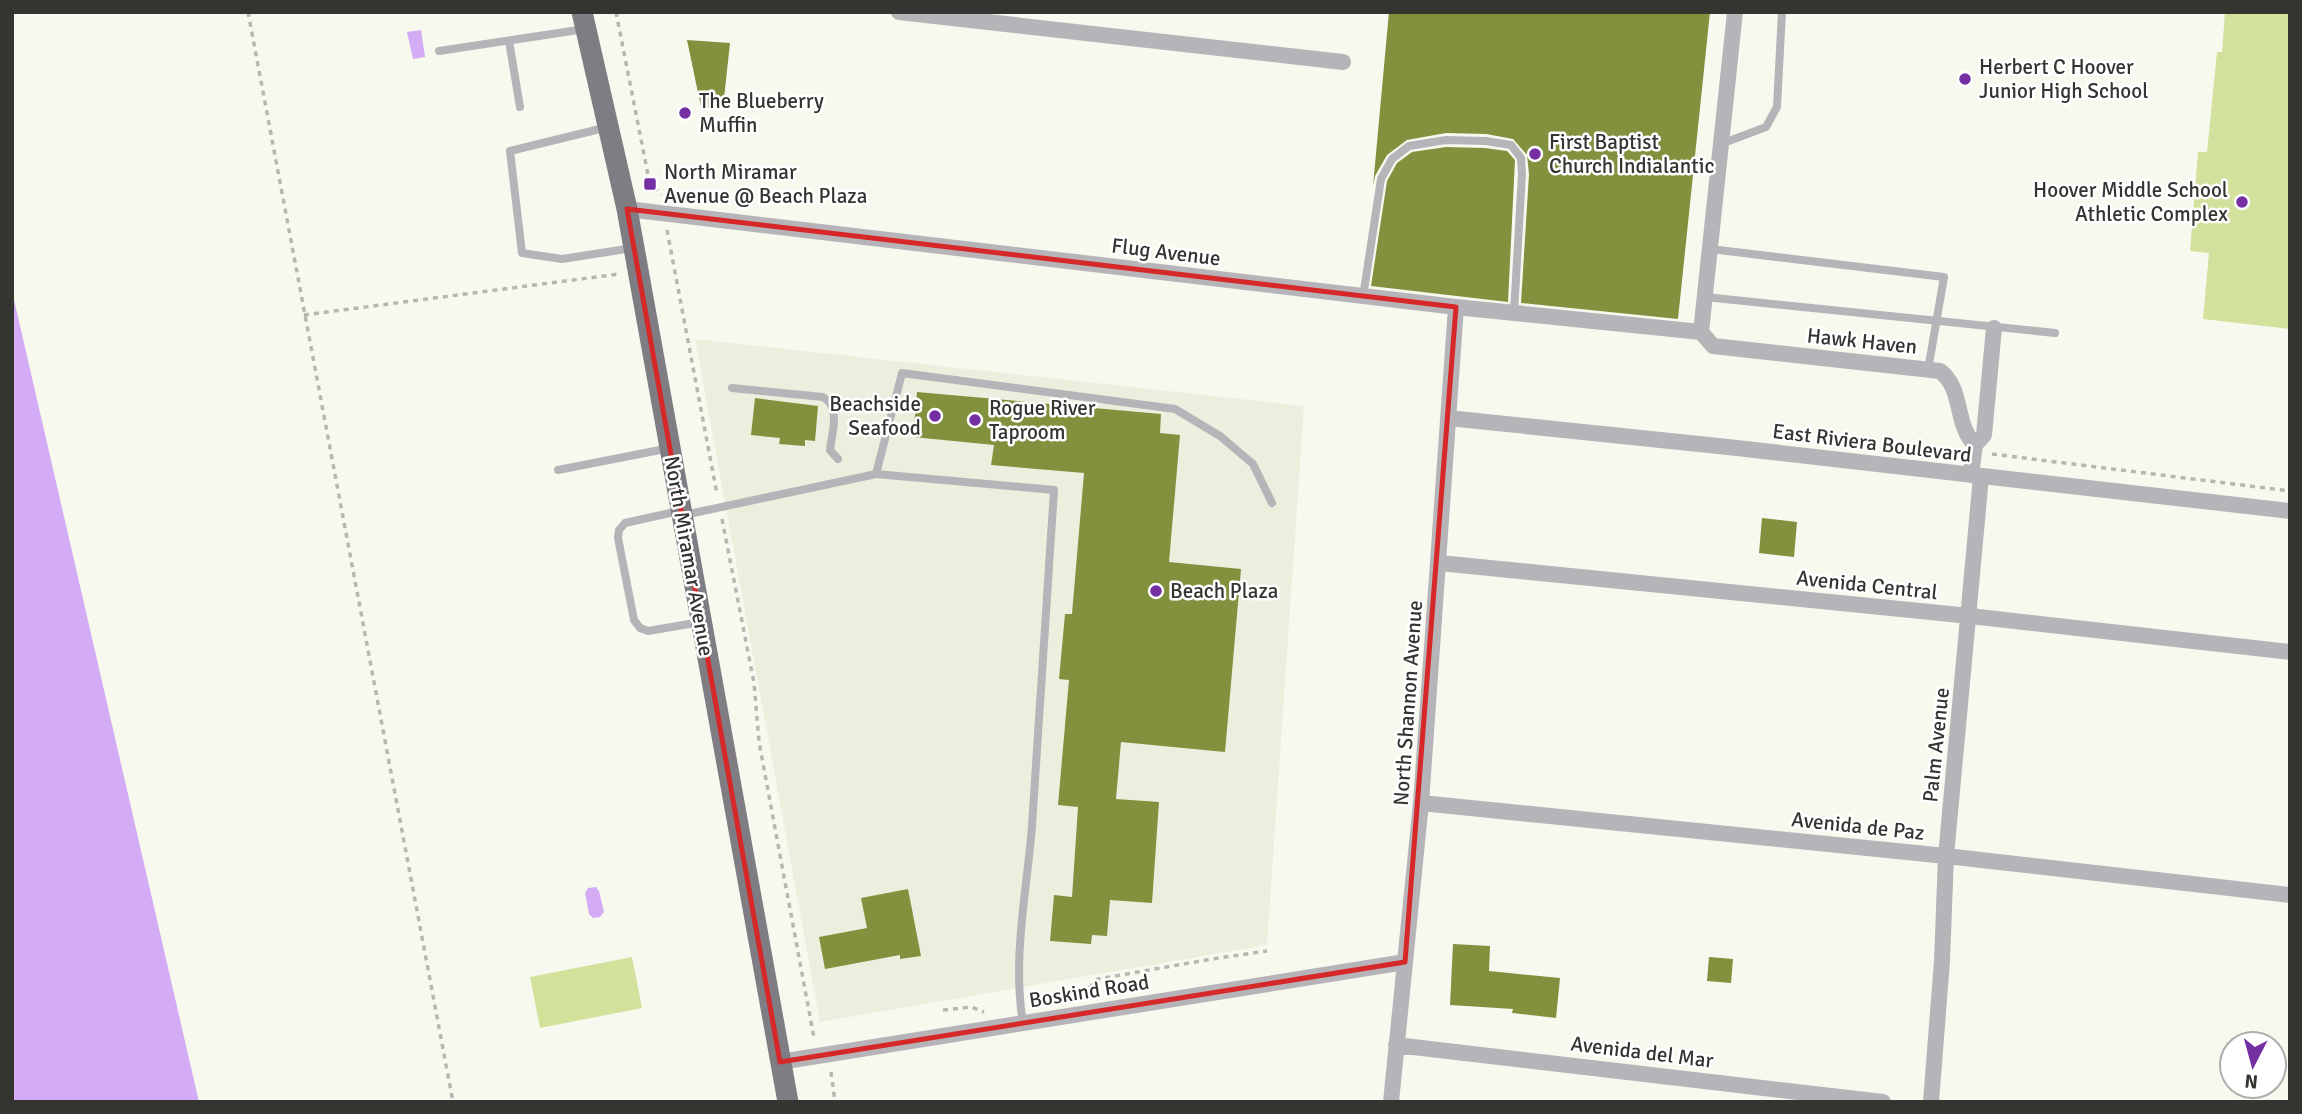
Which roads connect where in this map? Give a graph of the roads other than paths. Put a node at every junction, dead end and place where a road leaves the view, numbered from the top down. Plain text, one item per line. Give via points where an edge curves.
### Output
1 (899, 12) edge
2 (1735, 12) edge
3 (1782, 12) edge
4 (584, 21) edge
5 (509, 41) junction
6 (439, 51) dead end
7 (1343, 62) dead end
8 (520, 107) dead end
9 (608, 127) junction
10 (1721, 144) junction
11 (627, 209) junction
12 (634, 248) junction
13 (1710, 249) junction
14 (1363, 297) junction
15 (1704, 297) junction
16 (1456, 307) junction
17 (1514, 313) junction
18 (1935, 322) junction
19 (1994, 328) junction
20 (1701, 332) junction
21 (2055, 333) dead end
22 (1928, 370) junction
23 (732, 388) dead end
24 (1448, 418) junction
25 (1975, 445) junction
26 (670, 448) junction
27 (838, 459) dead end
28 (558, 470) dead end
29 (876, 474) junction
30 (1976, 476) junction
31 (1272, 503) dead end
32 (2290, 511) edge
33 (681, 513) junction
34 (1440, 563) junction
35 (1970, 616) junction
36 (701, 622) junction
37 (2290, 652) edge
38 (1421, 803) junction
39 (1946, 856) junction
40 (2290, 895) edge
41 (1405, 962) junction
42 (1022, 1016) junction
43 (1396, 1045) junction
44 (780, 1062) junction
45 (788, 1102) edge
46 (1391, 1102) edge
47 (1883, 1102) edge
48 (1931, 1102) edge

1 - 7 street
2 - 10 street
3 - 10 lane via 1777,107 1766,127
4 - 5 lane
4 - 9 main road, North Miramar Avenue
5 - 6 lane
5 - 8 lane
9 - 11 main road, North Miramar Avenue
9 - 12 lane via 510,151 522,253 562,260
10 - 13 street
11 - 12 main road, North Miramar Avenue
11 - 14 street, Flug Avenue
12 - 26 main road, North Miramar Avenue
13 - 15 street
13 - 18 lane via 1944,277
14 - 16 street, Flug Avenue
14 - 17 lane via 1381,179 1392,159 1409,146 1446,140 1486,141 1511,145 1521,158
15 - 18 lane
15 - 20 street
16 - 17 street, Flug Avenue
16 - 24 street, North Shannon Avenue
17 - 20 street, Flug Avenue
18 - 19 lane
18 - 22 lane
19 - 21 lane
19 - 25 street via 1984,435
20 - 22 street, Hawk Haven via 1713,346
22 - 25 street, Hawk Haven via 1940,371 1950,379 1967,437
23 - 27 lane via 831,401 835,408 830,450
24 - 30 street, East Riviera Boulevard
24 - 34 street, North Shannon Avenue
25 - 30 street
26 - 28 lane
26 - 33 main road, North Miramar Avenue
29 - 31 lane via 902,373 1175,409 1220,436 1253,464
29 - 33 lane
29 - 42 lane via 1054,490 1019,965
30 - 32 street, East Riviera Boulevard
30 - 35 street, Palm Avenue
33 - 36 main road, North Miramar Avenue
33 - 36 lane via 625,523 618,538 634,620 640,628 648,631
34 - 35 street, Avenida Central
34 - 38 street, North Shannon Avenue
35 - 37 street, Avenida Central
35 - 39 street, Palm Avenue
36 - 44 main road, North Miramar Avenue
38 - 39 street, Avenida de Paz
38 - 41 street, North Shannon Avenue
39 - 40 street, Avenida de Paz
39 - 48 street, Palm Avenue
41 - 42 street, Boskind Road
41 - 43 street, North Shannon Avenue
42 - 44 street, Boskind Road
43 - 46 street, North Shannon Avenue
43 - 47 street, Avenida del Mar
44 - 45 main road, North Miramar Avenue

